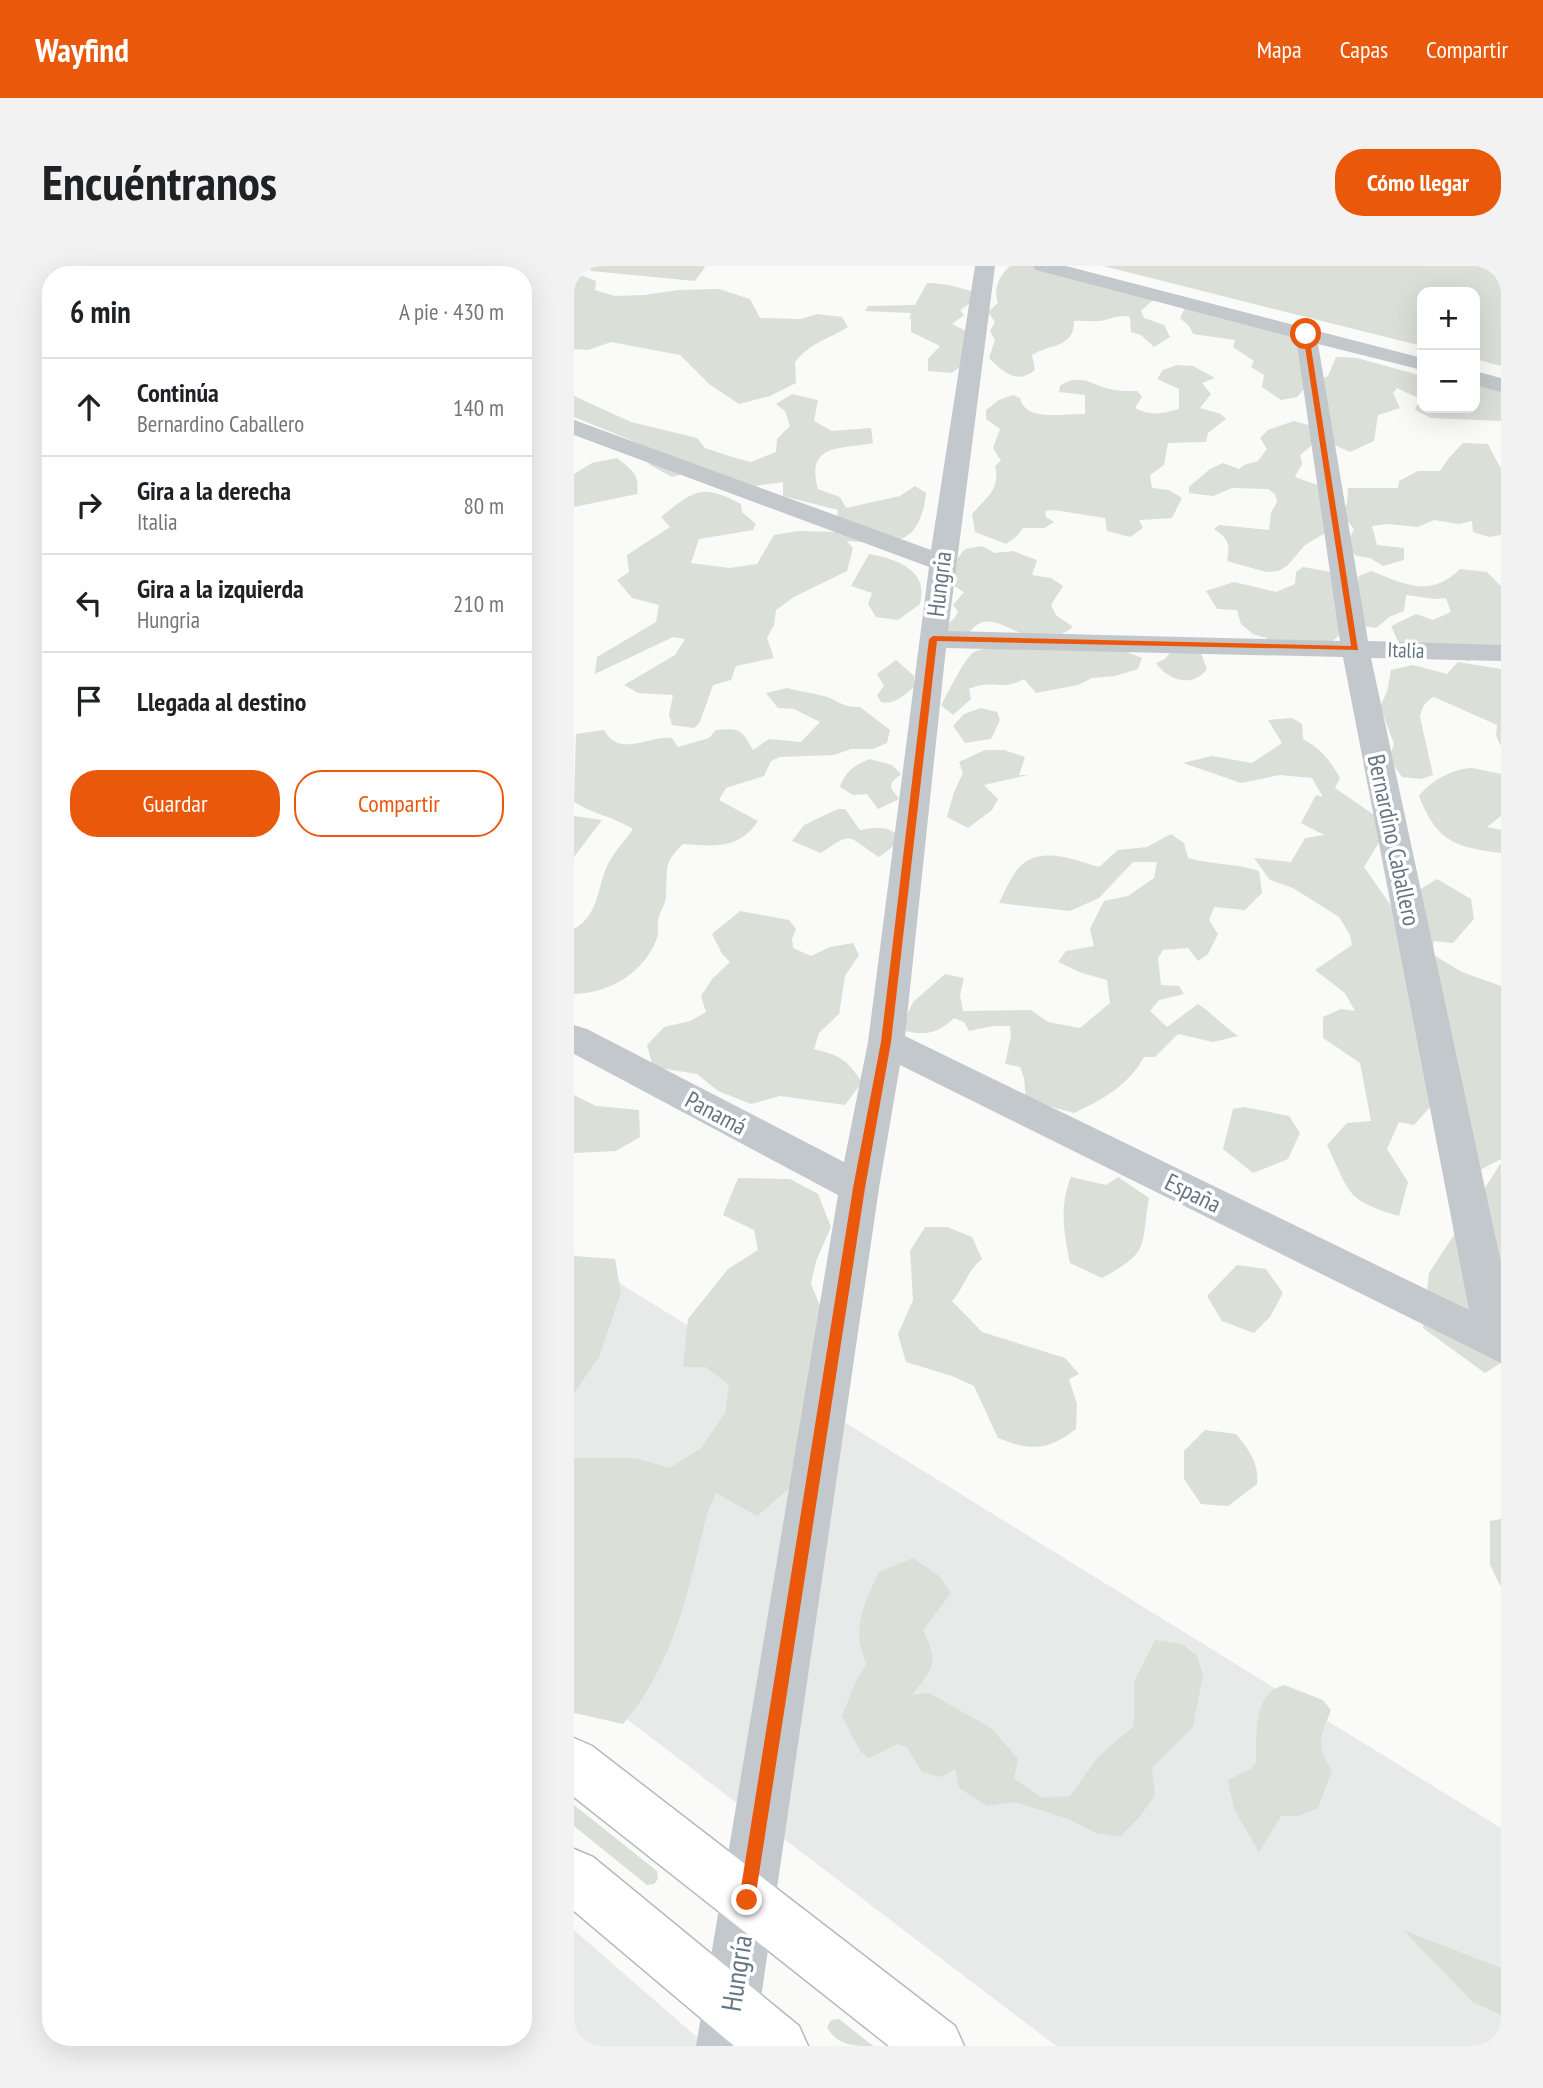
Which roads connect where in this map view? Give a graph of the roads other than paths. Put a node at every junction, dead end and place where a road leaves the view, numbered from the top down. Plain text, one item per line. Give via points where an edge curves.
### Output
1 (985, 266) edge
2 (1043, 266) edge
3 (1306, 334) junction
4 (1417, 363) edge
5 (1480, 379) edge
6 (1501, 385) edge
7 (574, 427) edge
8 (942, 563) junction
9 (933, 639) junction
10 (1355, 649) junction
11 (1501, 653) edge
12 (574, 1038) edge
13 (886, 1042) junction
14 (859, 1188) junction
15 (1499, 1344) edge
16 (574, 1764) edge
17 (574, 1876) edge
18 (747, 1900) junction
19 (727, 2026) edge
20 (779, 2046) edge
21 (935, 2046) edge

1 - 8 street, Hungria
2 - 3 street
3 - 4 street
3 - 10 street, Bernardino Caballero
5 - 6 street
7 - 8 street
8 - 9 street, Hungria
9 - 10 street, Italia
9 - 13 street, Hungria
10 - 11 street, Italia
10 - 15 street, Bernardino Caballero
12 - 14 street, Panamá
13 - 14 street, Hungria
13 - 15 street, España
14 - 18 street, Hungria
16 - 18 main road
17 - 19 main road
18 - 19 street, Hungría
18 - 21 main road
19 - 20 main road

